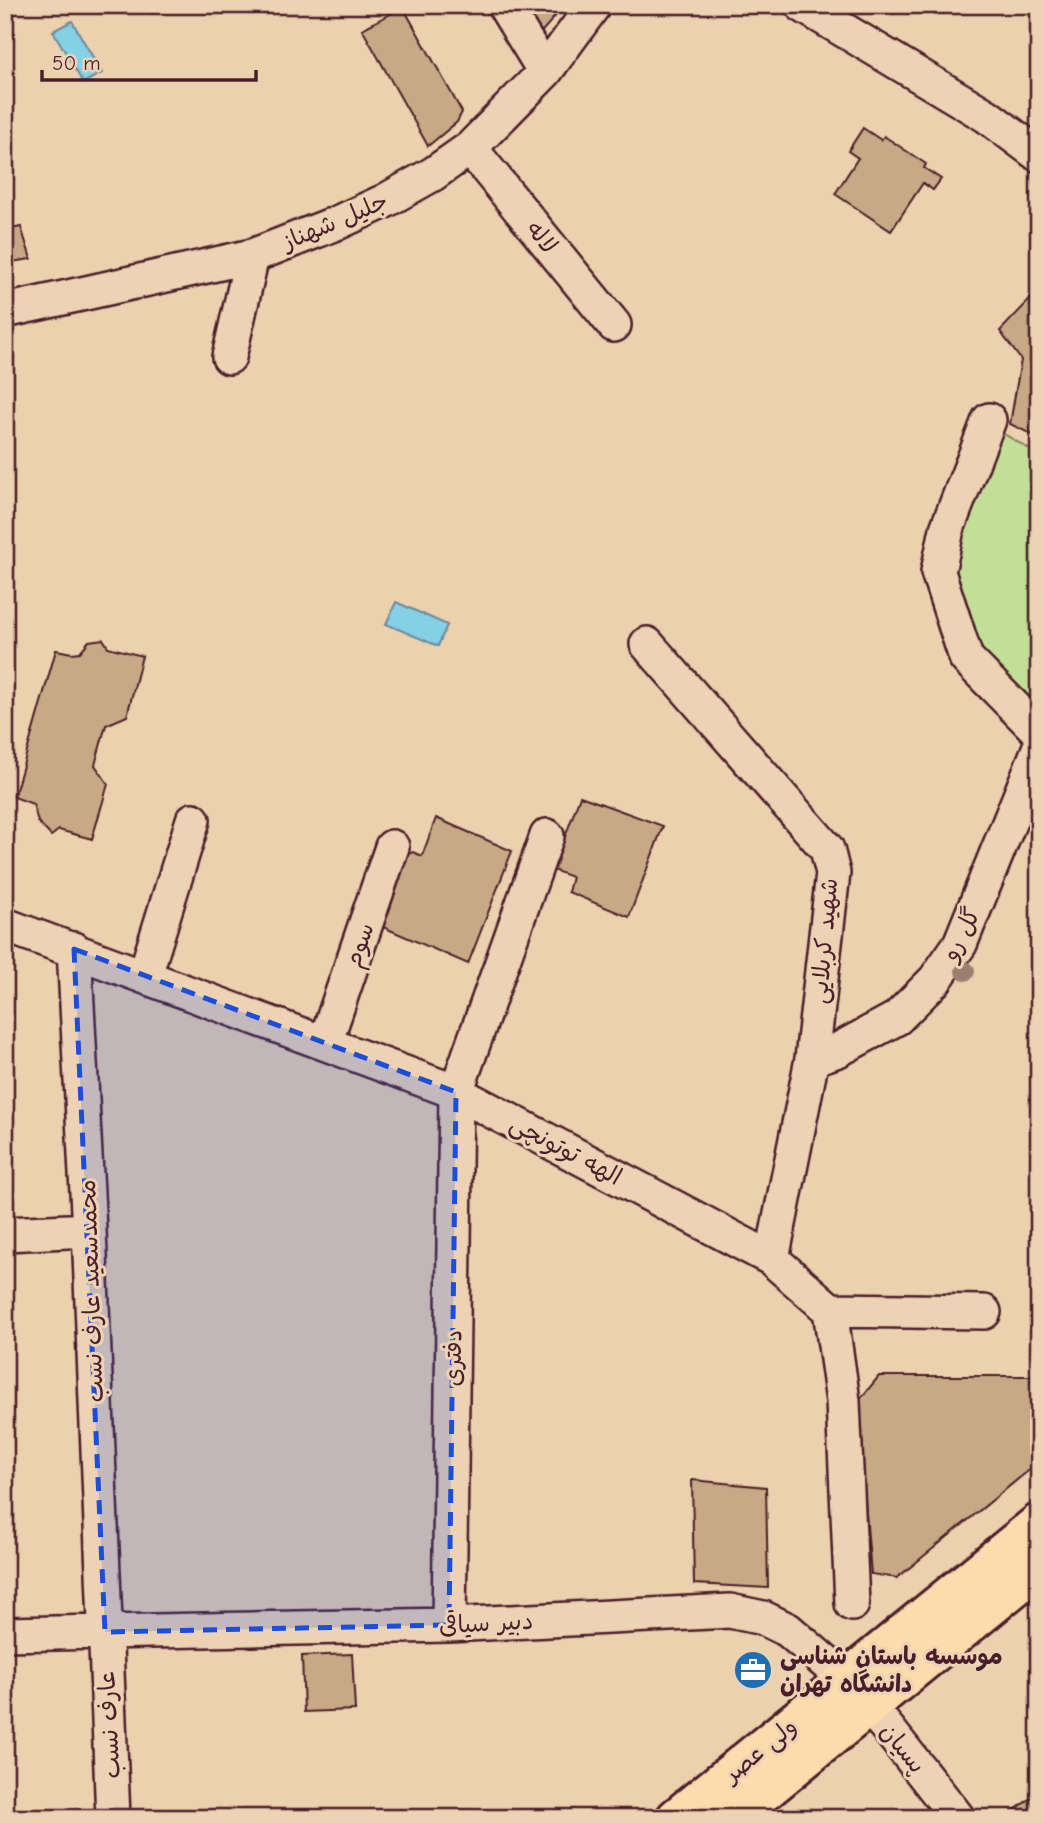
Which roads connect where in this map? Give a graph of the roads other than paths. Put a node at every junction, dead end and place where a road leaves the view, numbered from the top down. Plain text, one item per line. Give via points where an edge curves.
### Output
1 (504, 5) edge
2 (594, 5) edge
3 (802, 5) edge
4 (545, 72) junction
5 (470, 148) junction
6 (1039, 155) edge
7 (252, 256) junction
8 (5, 311) edge
9 (614, 325) dead end
10 (229, 357) dead end
11 (989, 420) dead end
12 (647, 644) dead end
13 (1039, 732) edge
14 (1039, 749) edge
15 (193, 820) dead end
16 (547, 836) dead end
17 (392, 847) dead end
18 (5, 925) edge
19 (74, 949) junction
20 (145, 975) junction
21 (325, 1043) junction
22 (812, 1059) junction
23 (456, 1092) junction
24 (89, 1230) junction
25 (5, 1234) edge
26 (772, 1259) junction
27 (830, 1310) junction
28 (984, 1312) dead end
29 (1039, 1523) edge
30 (1039, 1567) edge
31 (852, 1604) dead end
32 (449, 1625) junction
33 (105, 1632) junction
34 (5, 1634) edge
35 (846, 1680) junction
36 (113, 1818) edge
37 (676, 1818) edge
38 (732, 1818) edge
39 (958, 1818) edge

1 - 4 street
2 - 4 street, جلیل شهناز
3 - 6 street via 987,116
4 - 5 street, جلیل شهناز
5 - 7 street, جلیل شهناز via 385,201
5 - 9 street, لاله
7 - 8 street, جلیل شهناز
7 - 10 street
11 - 13 street via 947,529 938,572 966,659
12 - 22 street, شهید کربلایی via 827,849 833,873
14 - 22 street, گل رو via 960,944 935,981 897,1018
15 - 20 street
16 - 23 street, دفتری
17 - 21 street, سوم
18 - 19 street, الهه توتونچی
19 - 20 street, الهه توتونچی
19 - 24 street, محمدسعید عارف نسب
20 - 21 street, الهه توتونچی
21 - 23 street, الهه توتونچی
22 - 26 street, شهید کربلایی
23 - 26 street, الهه توتونچی
23 - 32 street, دفتری
24 - 25 street
24 - 33 street, محمدسعید عارف نسب
26 - 27 street, الهه توتونچی
27 - 28 street
27 - 31 street via 843,1401
29 - 35 main road, ولی عصر
30 - 38 main road, ولی عصر
32 - 33 street, دبیر سیاقی
32 - 35 street, دبیر سیاقی via 730,1611 763,1618 788,1630
33 - 34 street, دبیر سیاقی
33 - 36 street, عارف نسب
35 - 37 main road, ولی عصر
35 - 39 street, پسیان

